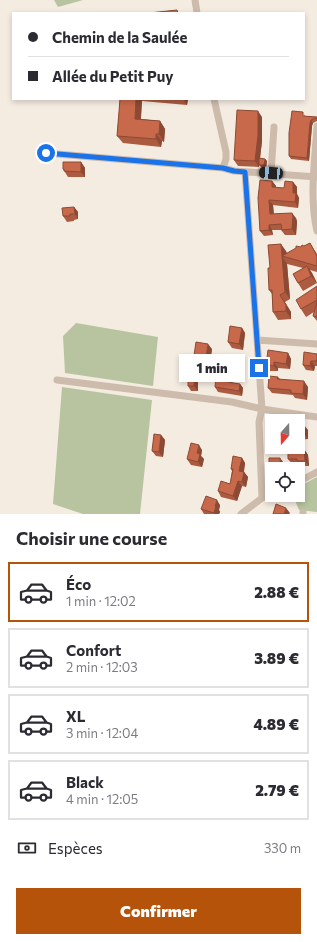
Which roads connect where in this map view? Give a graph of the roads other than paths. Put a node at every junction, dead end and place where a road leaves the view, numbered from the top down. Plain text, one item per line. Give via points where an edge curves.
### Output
1 (195, 0) edge
2 (197, 12) edge
3 (214, 100) edge
4 (317, 126) edge
5 (274, 127) dead end
6 (46, 153) dead end
7 (223, 168) junction
8 (245, 172) junction
9 (271, 173) junction
10 (315, 177) edge
11 (317, 231) edge
12 (257, 340) junction
13 (317, 344) edge
14 (56, 380) dead end
15 (262, 409) junction
16 (317, 417) edge
17 (317, 472) edge
18 (305, 478) edge
19 (265, 497) edge
20 (262, 498) junction
21 (241, 514) edge

1 - 2 street
3 - 7 street via 226,152
4 - 10 street
5 - 9 street
6 - 7 street
7 - 8 street
8 - 9 street
8 - 12 street
9 - 10 street
10 - 11 street via 313,216
12 - 13 street
12 - 15 street
14 - 15 street via 232,402
15 - 16 street
15 - 20 street via 259,422
17 - 18 street
19 - 20 street
20 - 21 street

